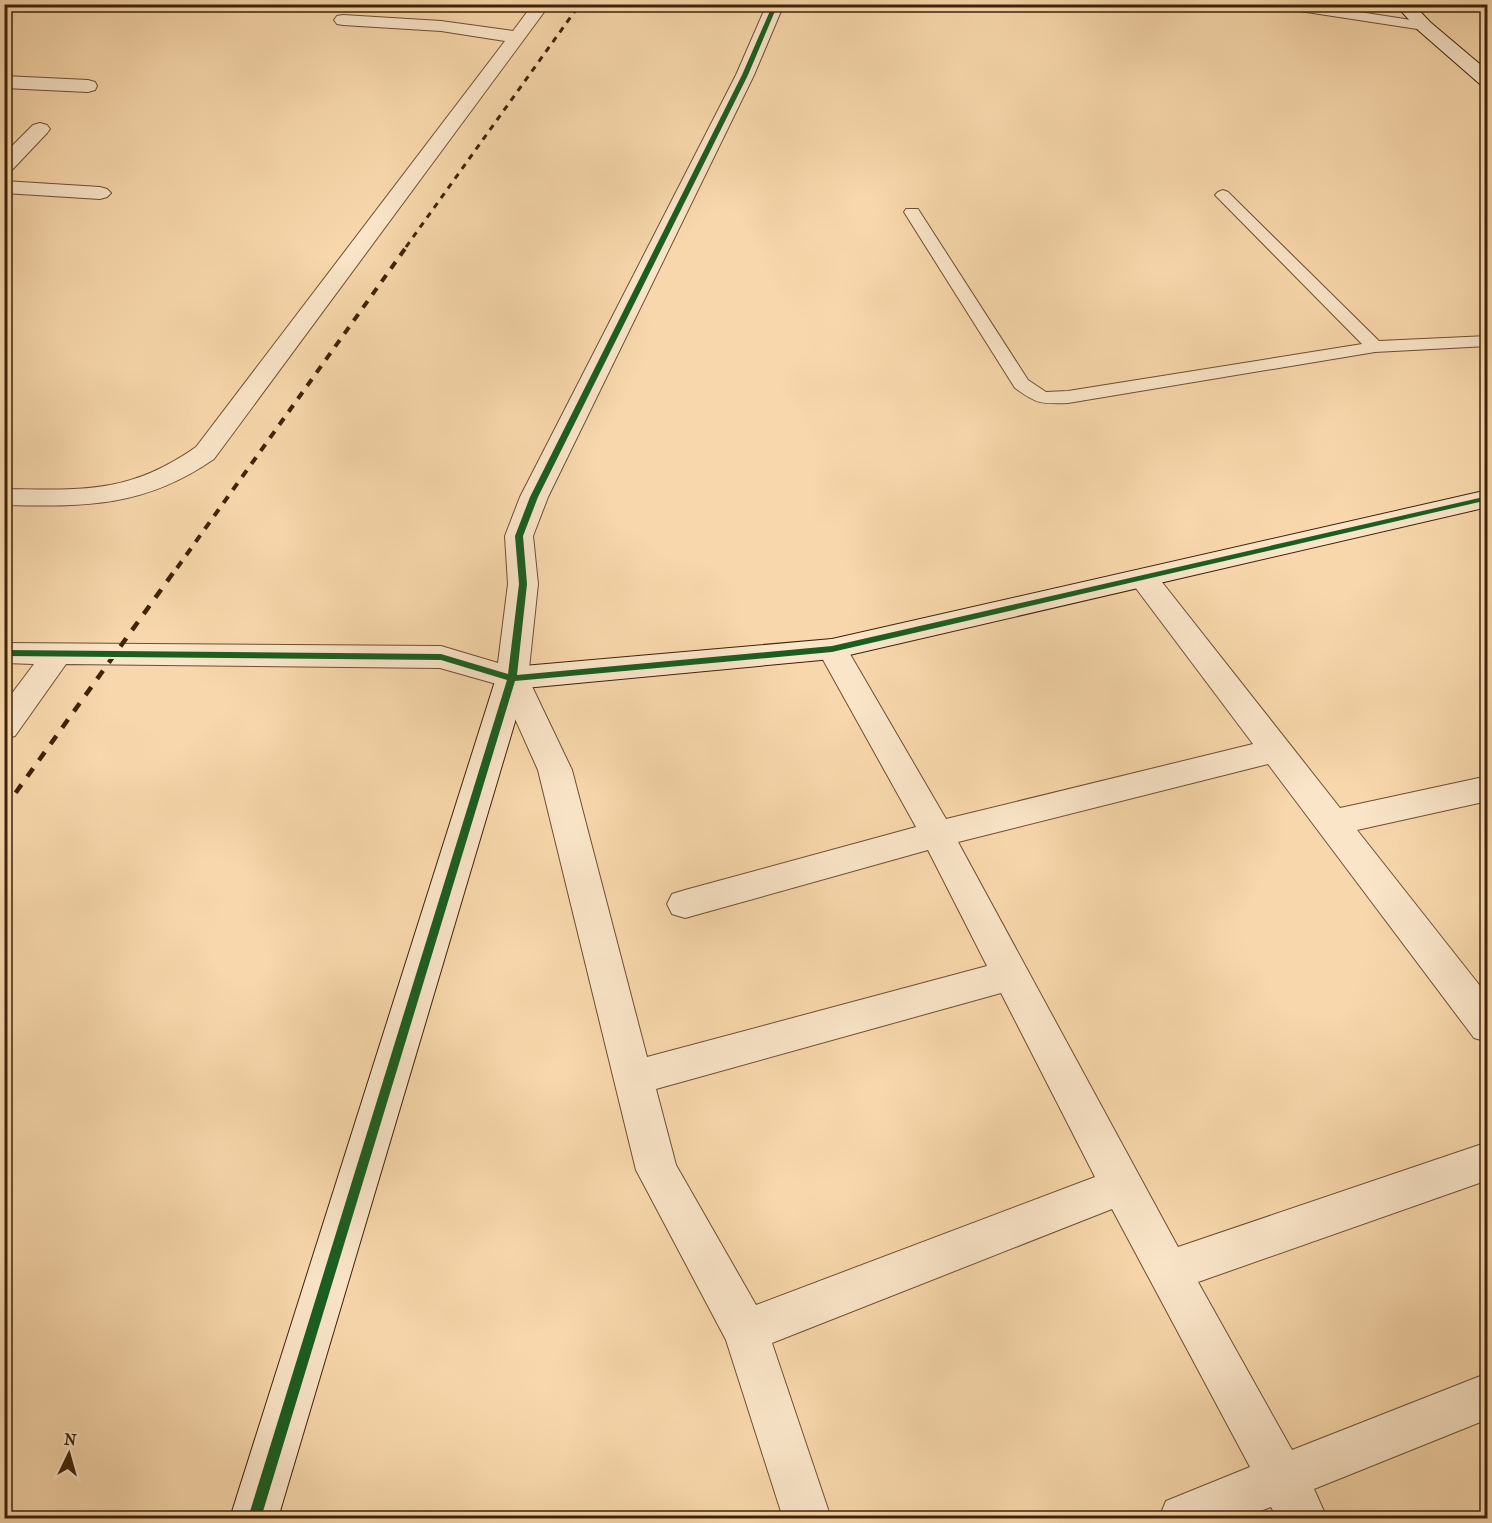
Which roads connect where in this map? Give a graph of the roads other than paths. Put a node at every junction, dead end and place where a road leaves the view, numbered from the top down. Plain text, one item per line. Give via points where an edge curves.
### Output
1 (776, 4) edge
2 (1403, 4) edge
3 (1288, 5) edge
4 (534, 7) edge
5 (343, 20) dead end
6 (1424, 26) junction
7 (517, 37) junction
8 (1488, 81) edge
9 (4, 82) edge
10 (88, 86) dead end
11 (40, 129) dead end
12 (4, 166) edge
13 (4, 188) edge
14 (100, 193) dead end
15 (1223, 195) dead end
16 (912, 212) dead end
17 (1488, 341) edge
18 (1375, 348) junction
19 (4, 497) edge
20 (1488, 498) edge
21 (1144, 579) junction
22 (832, 649) junction
23 (4, 653) edge
24 (57, 654) junction
25 (512, 678) junction
26 (4, 728) edge
27 (1275, 750) junction
28 (1488, 788) edge
29 (1331, 823) junction
30 (938, 834) junction
31 (685, 904) dead end
32 (1012, 975) junction
33 (1488, 1026) edge
34 (633, 1078) junction
35 (1488, 1161) edge
36 (1122, 1186) junction
37 (1169, 1271) junction
38 (746, 1331) junction
39 (1488, 1396) edge
40 (1293, 1499) edge
41 (254, 1518) edge
42 (807, 1518) edge
43 (1183, 1518) edge

1 - 25 street via 745,75 534,497 519,536 523,584
2 - 6 street
3 - 6 lane
4 - 7 street
5 - 7 street via 441,26
6 - 8 street
7 - 19 street via 205,453 170,478 109,495
9 - 10 street
11 - 12 street
13 - 14 street
15 - 18 lane
16 - 18 lane via 1021,384 1042,398 1068,398
17 - 18 lane
20 - 21 street
21 - 22 street
21 - 27 street
22 - 25 street
22 - 30 street
23 - 24 street
24 - 25 street via 441,657
24 - 26 street
25 - 34 street via 555,770
25 - 41 street
27 - 29 street
27 - 30 street
28 - 29 street
29 - 33 street
30 - 31 street
30 - 32 street
32 - 34 street
32 - 36 street
34 - 38 street via 657,1170
35 - 37 street
36 - 37 street
36 - 38 street
37 - 40 street
38 - 42 street
39 - 40 street
40 - 43 street

